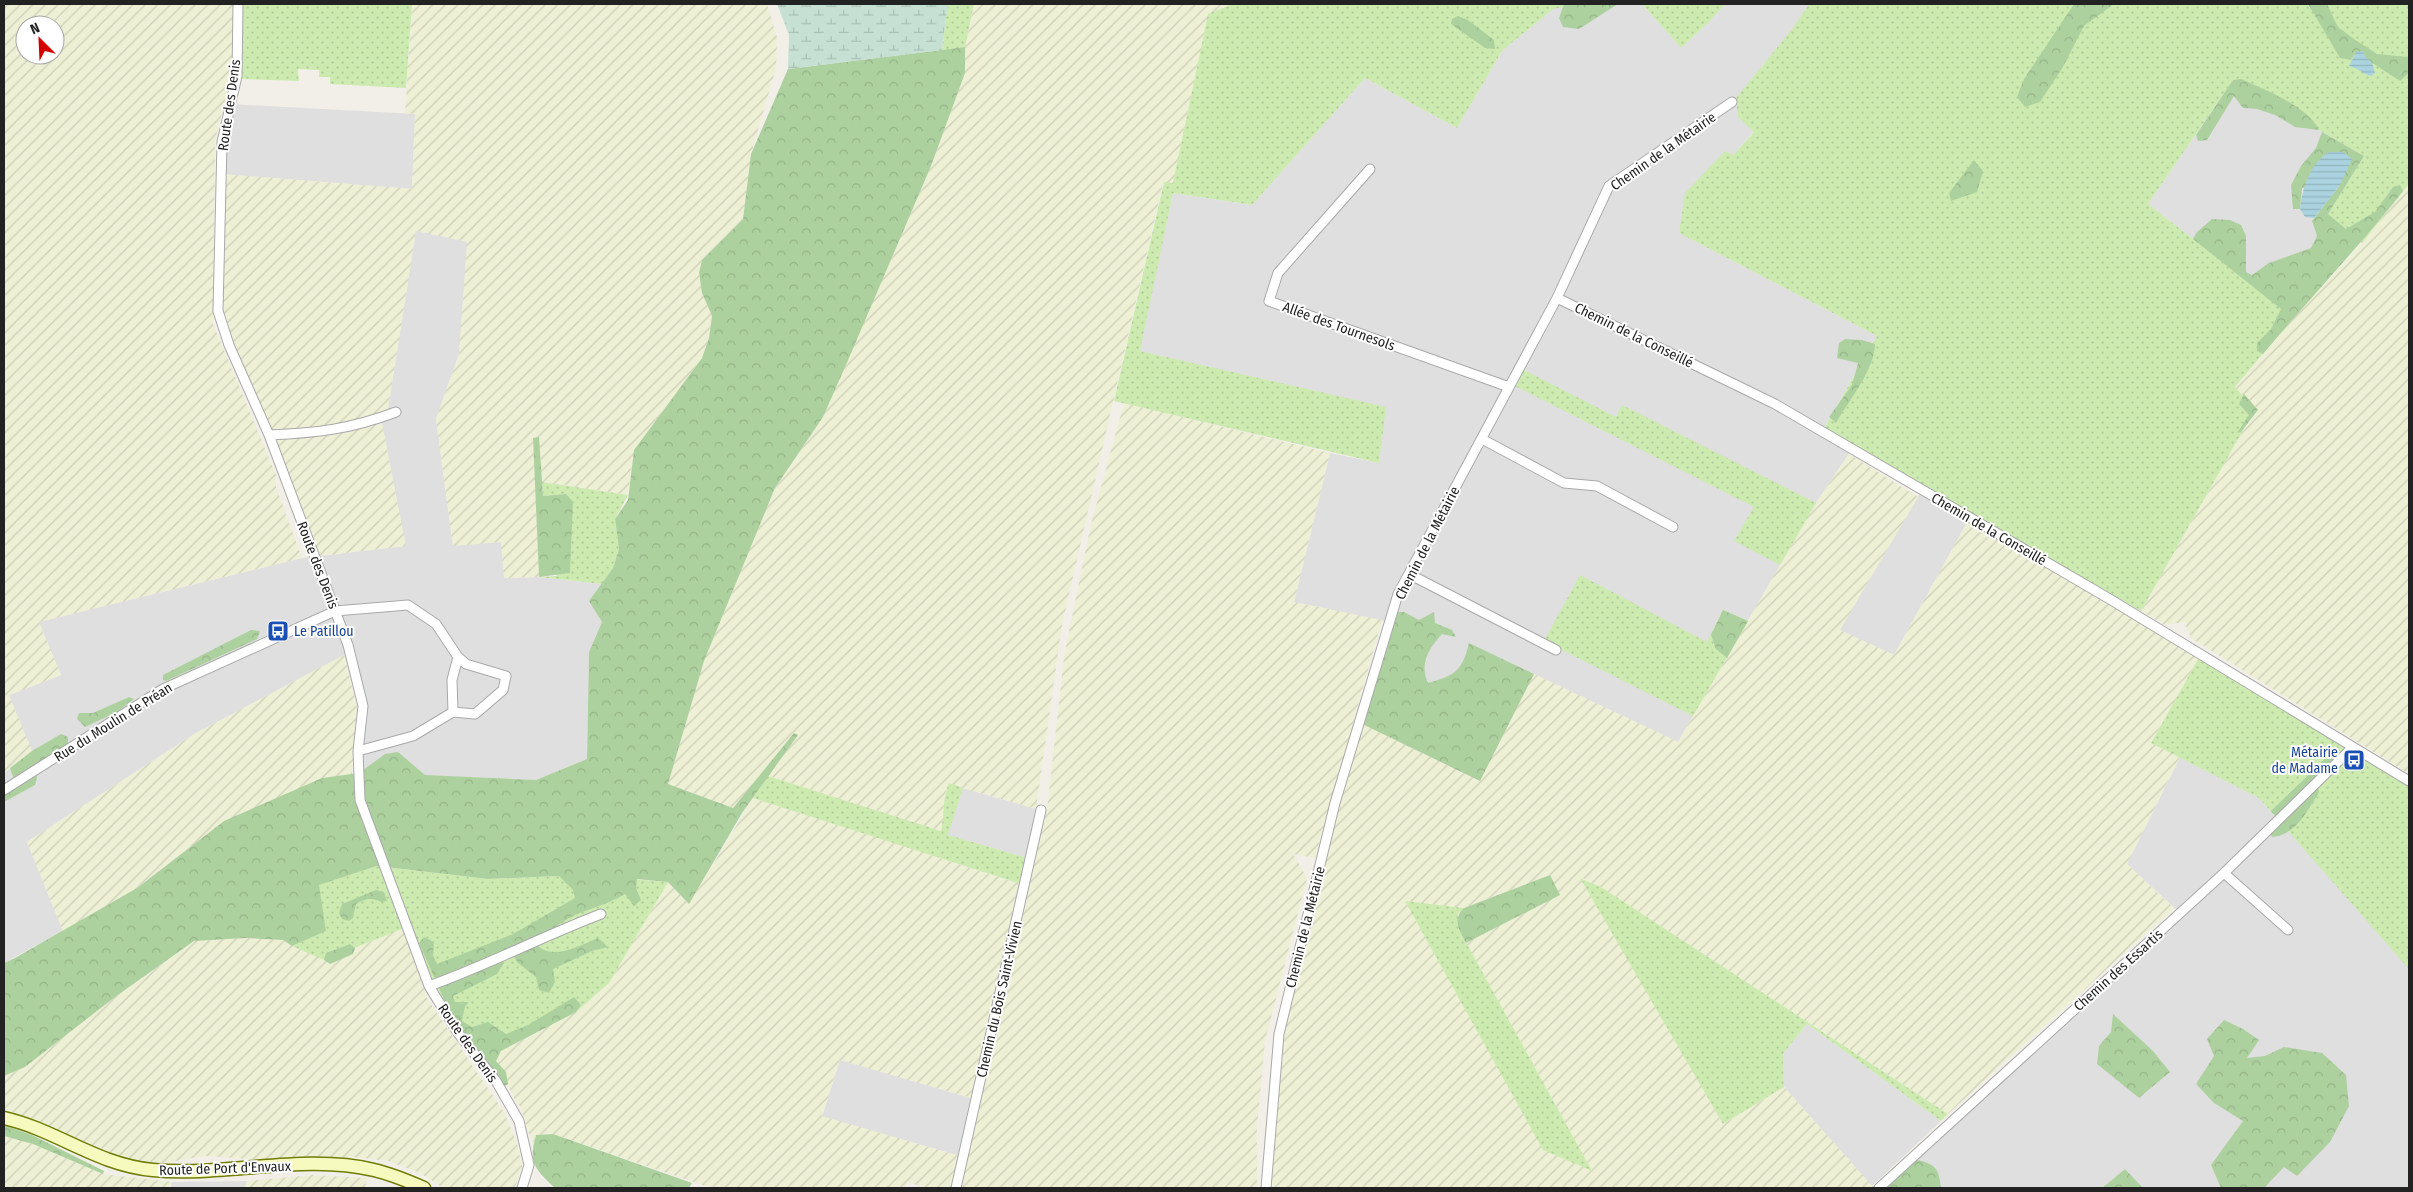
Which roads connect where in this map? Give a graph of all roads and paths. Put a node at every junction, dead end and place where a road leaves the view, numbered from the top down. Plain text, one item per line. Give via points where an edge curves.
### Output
1 (238, 4) edge
2 (1732, 102) dead end
3 (1370, 170) dead end
4 (1557, 298) junction
5 (1509, 388) junction
6 (396, 412) dead end
7 (269, 435) junction
8 (1482, 439) junction
9 (1673, 527) dead end
10 (1409, 574) junction
11 (335, 611) junction
12 (1556, 650) dead end
13 (458, 657) junction
14 (453, 712) junction
15 (2353, 747) junction
16 (358, 751) junction
17 (2409, 781) edge
18 (4, 790) edge
19 (1041, 810) dead end
20 (2224, 873) junction
21 (602, 914) dead end
22 (2288, 930) dead end
23 (430, 986) junction
24 (4, 1118) edge
25 (424, 1188) edge
26 (522, 1188) edge
27 (956, 1188) edge
28 (1266, 1188) edge
29 (1879, 1188) edge

1 - 7 street, Route des Denis via 236,76 222,142 218,311 229,345
2 - 4 street, Chemin de la Métairie via 1609,186
3 - 5 street, Allée des Tournesols via 1278,273 1270,301
4 - 5 street, Chemin de la Métairie
4 - 15 street, Chemin de la Conseillé via 1775,404 2108,598
5 - 8 street, Chemin de la Métairie
6 - 7 street via 366,424 312,433
7 - 11 street, Route des Denis
8 - 9 street via 1564,483 1597,486
8 - 10 street, Chemin de la Métairie
10 - 12 street
10 - 28 street, Chemin de la Métairie via 1398,594 1335,803 1279,1034
11 - 13 street, Rue du Moulin de Préan via 408,605 436,624
11 - 16 street, Route des Denis via 348,645 363,706
11 - 18 street, Rue du Moulin de Préan via 163,689
13 - 14 street via 452,680
13 - 14 street via 466,664 506,676 503,690 475,714
14 - 16 street via 413,736
15 - 17 street, Chemin de la Conseillé
15 - 20 street, Chemin des Essartis
16 - 23 street, Route des Denis via 360,800
19 - 27 street, Chemin du Bois Saint-Vivien
20 - 22 street
20 - 29 street, Chemin des Essartis
21 - 23 street
23 - 26 street, Route des Denis via 458,1034 496,1081 519,1121 529,1165
24 - 25 street, Route de Port d'Envaux via 129,1167 177,1171 334,1166 373,1170

